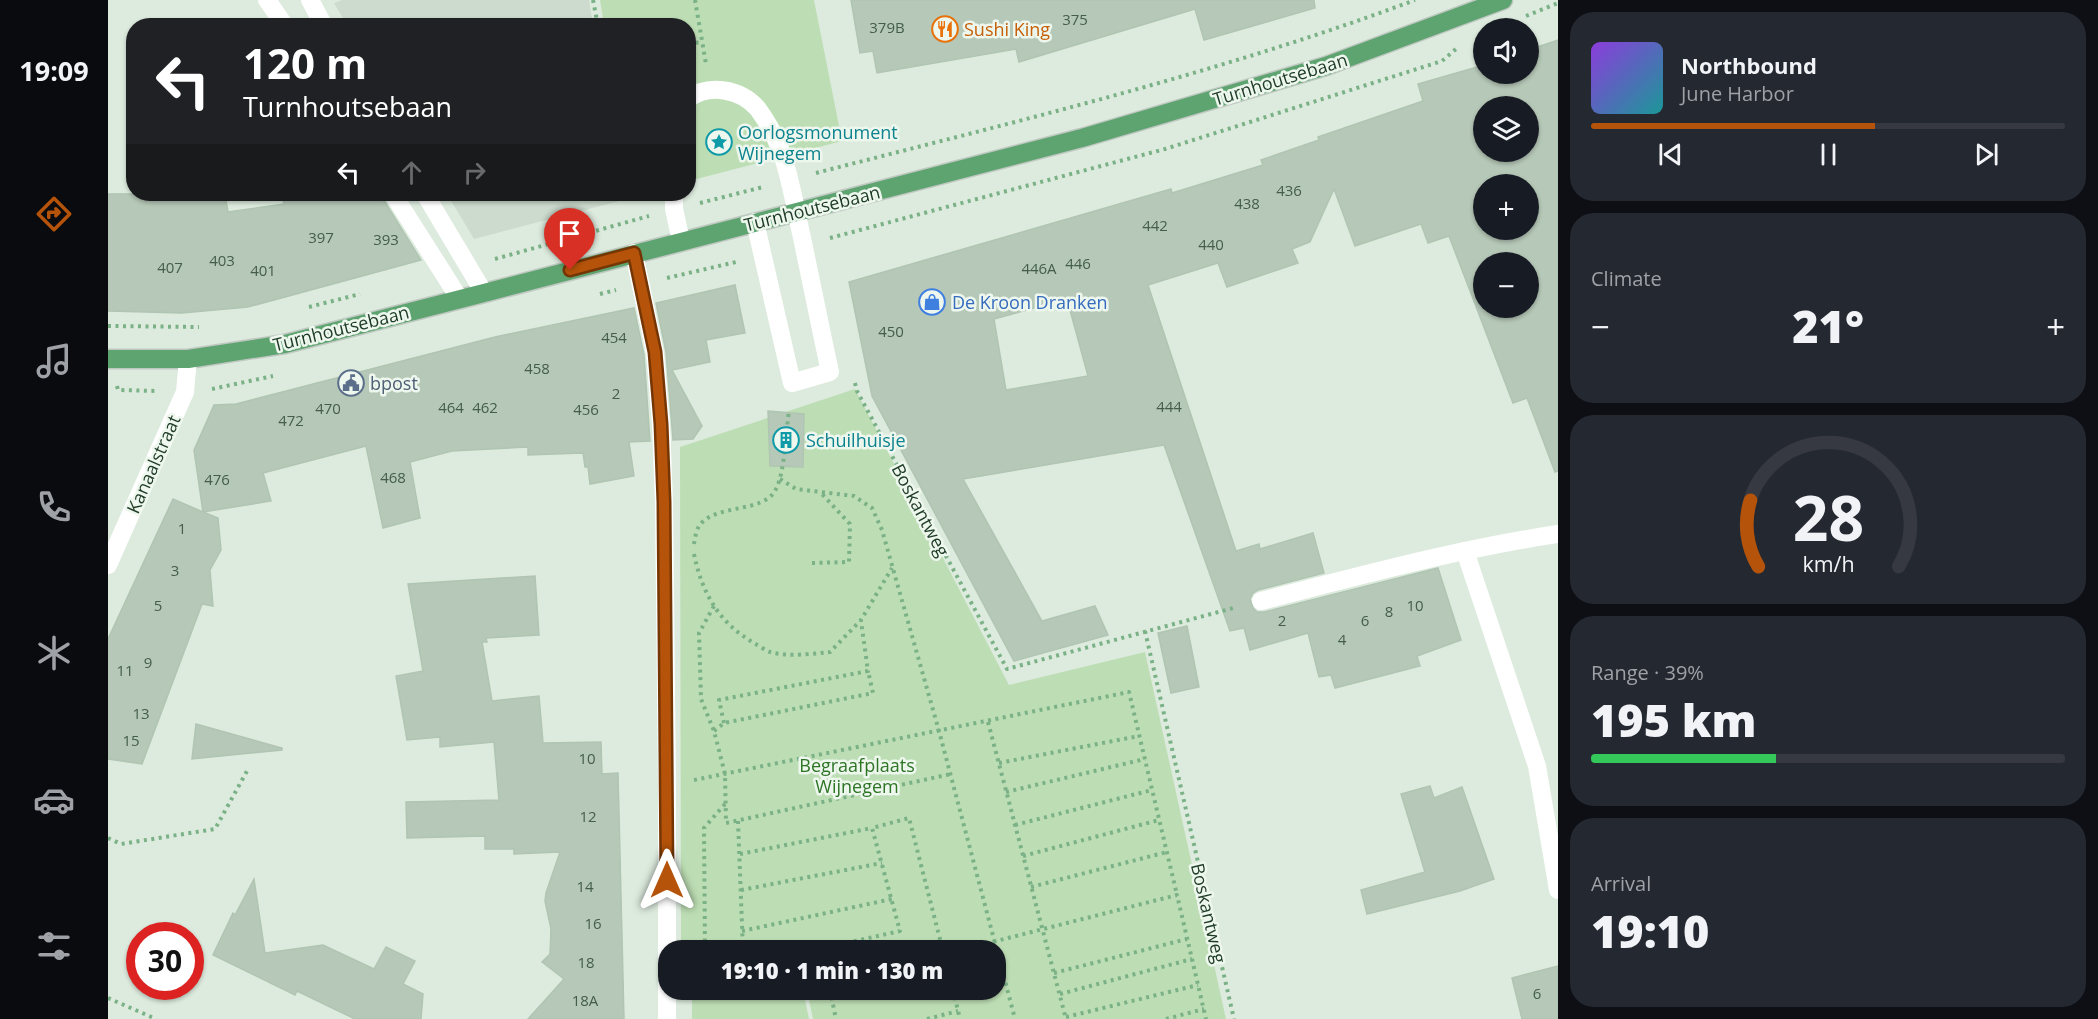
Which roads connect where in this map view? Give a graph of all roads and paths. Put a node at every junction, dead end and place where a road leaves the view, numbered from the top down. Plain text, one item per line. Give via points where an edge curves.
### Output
1 (267, 0) edge
2 (310, 0) edge
3 (593, 0) edge
4 (695, 0) edge
5 (1503, 0) edge
6 (279, 18) edge
7 (320, 18) edge
8 (596, 18) edge
9 (696, 43) edge
10 (702, 43) junction
11 (709, 89) junction
12 (696, 94) edge
13 (397, 201) edge
14 (429, 201) edge
15 (675, 201) edge
16 (819, 206) junction
17 (796, 212) junction
18 (755, 222) junction
19 (681, 242) junction
20 (830, 248) dead end
21 (634, 253) junction
22 (484, 293) junction
23 (459, 298) junction
24 (108, 326) edge
25 (188, 328) dead end
26 (108, 359) edge
27 (188, 360) junction
28 (855, 380) dead end
29 (792, 383) junction
30 (780, 479) junction
31 (820, 493) junction
32 (1558, 534) edge
33 (1465, 551) junction
34 (812, 563) dead end
35 (108, 565) edge
36 (892, 568) junction
37 (1261, 601) joint
38 (714, 606) junction
39 (861, 620) junction
40 (1145, 631) junction
41 (868, 670) junction
42 (988, 722) junction
43 (724, 723) junction
44 (714, 731) junction
45 (939, 731) junction
46 (1139, 736) junction
47 (1145, 759) junction
48 (999, 764) junction
49 (247, 771) dead end
50 (725, 774) junction
51 (951, 774) junction
52 (667, 785) junction
53 (1152, 790) junction
54 (1006, 792) junction
55 (725, 803) junction
56 (1159, 820) junction
57 (738, 821) junction
58 (1015, 825) junction
59 (872, 828) junction
60 (108, 838) edge
61 (1167, 852) junction
62 (740, 854) junction
63 (1023, 856) junction
64 (882, 863) junction
65 (1031, 887) junction
66 (741, 890) junction
67 (1558, 890) edge
68 (1177, 895) junction
69 (891, 899) junction
70 (1043, 929) junction
71 (742, 931) junction
72 (1187, 939) junction
73 (705, 940) edge
74 (742, 940) edge
75 (860, 940) edge
76 (940, 940) edge
77 (994, 940) edge
78 (1002, 940) edge
79 (1192, 959) junction
80 (1054, 973) junction
81 (1006, 984) edge
82 (1197, 985) junction
83 (1059, 994) junction
84 (108, 999) edge
85 (832, 1000) edge
86 (955, 1000) edge
87 (1203, 1010) junction
88 (958, 1011) junction
89 (1066, 1018) edge
90 (156, 1019) edge
91 (667, 1019) edge
92 (836, 1019) edge
93 (927, 1019) edge
94 (960, 1019) edge
95 (1015, 1019) edge
96 (1166, 1019) edge
97 (1206, 1019) edge
98 (1233, 1019) edge

1 - 6 street
2 - 7 street
3 - 8 path
4 - 10 path
5 - 16 main road, Turnhoutsebaan via 1326,66 1082,138
9 - 10 path
10 - 11 path
11 - 12 street
11 - 17 street via 729,92 757,109 780,149
13 - 23 street
14 - 22 street
15 - 19 street
16 - 17 main road, Turnhoutsebaan
16 - 20 path
17 - 18 main road, Turnhoutsebaan
17 - 29 street via 830,372
18 - 19 main road, Turnhoutsebaan
18 - 29 street
19 - 21 main road, Turnhoutsebaan
21 - 22 main road, Turnhoutsebaan
21 - 52 street via 655,352 661,424
22 - 23 main road, Turnhoutsebaan
23 - 27 main road, Turnhoutsebaan via 285,344
24 - 25 path
26 - 27 main road, Turnhoutsebaan
27 - 35 street, Kanaalstraat via 184,392
28 - 40 path, Boskantweg via 857,391 1007,669
29 - 30 path
30 - 31 path via 796,489
30 - 38 path via 768,500 706,518 698,527 694,556
31 - 34 path via 850,524 849,562
31 - 36 path via 854,496 872,508
32 - 33 street
33 - 37 street
33 - 67 street via 1537,766
36 - 39 path
36 - 45 path
37 - 40 path, Boskantweg
38 - 39 path via 719,616 742,636 769,652 800,655 830,652
38 - 44 path via 699,633 701,699
39 - 41 path
40 - 98 path, Boskantweg
41 - 43 path via 873,693
41 - 43 path via 719,700
42 - 45 path
42 - 46 path via 1129,692
42 - 48 path
43 - 44 path
44 - 50 path
45 - 50 path
45 - 51 path
46 - 47 path
46 - 48 path
47 - 53 path
47 - 54 path
48 - 54 path
49 - 60 path via 215,829 121,844
50 - 52 path
50 - 55 path
51 - 57 path
51 - 77 path
52 - 91 street
53 - 56 path
53 - 58 path
54 - 58 path
55 - 57 path via 726,823
55 - 73 path via 704,828
56 - 61 path
56 - 63 path
57 - 62 path
58 - 63 path
59 - 62 path
59 - 64 path
59 - 76 path via 909,818
61 - 65 path
61 - 68 path
62 - 66 path
63 - 65 path
64 - 66 path
64 - 69 path
65 - 70 path
66 - 71 path
68 - 70 path
68 - 72 path
69 - 71 path
69 - 75 path via 900,931
70 - 78 path
70 - 80 path
71 - 74 path
72 - 79 path
72 - 80 path
79 - 82 path
79 - 83 path
80 - 83 path
81 - 95 path
82 - 87 path
82 - 89 path
83 - 89 path
84 - 90 path
85 - 92 path
86 - 88 path
87 - 96 path
87 - 97 path
88 - 93 path
88 - 94 path

